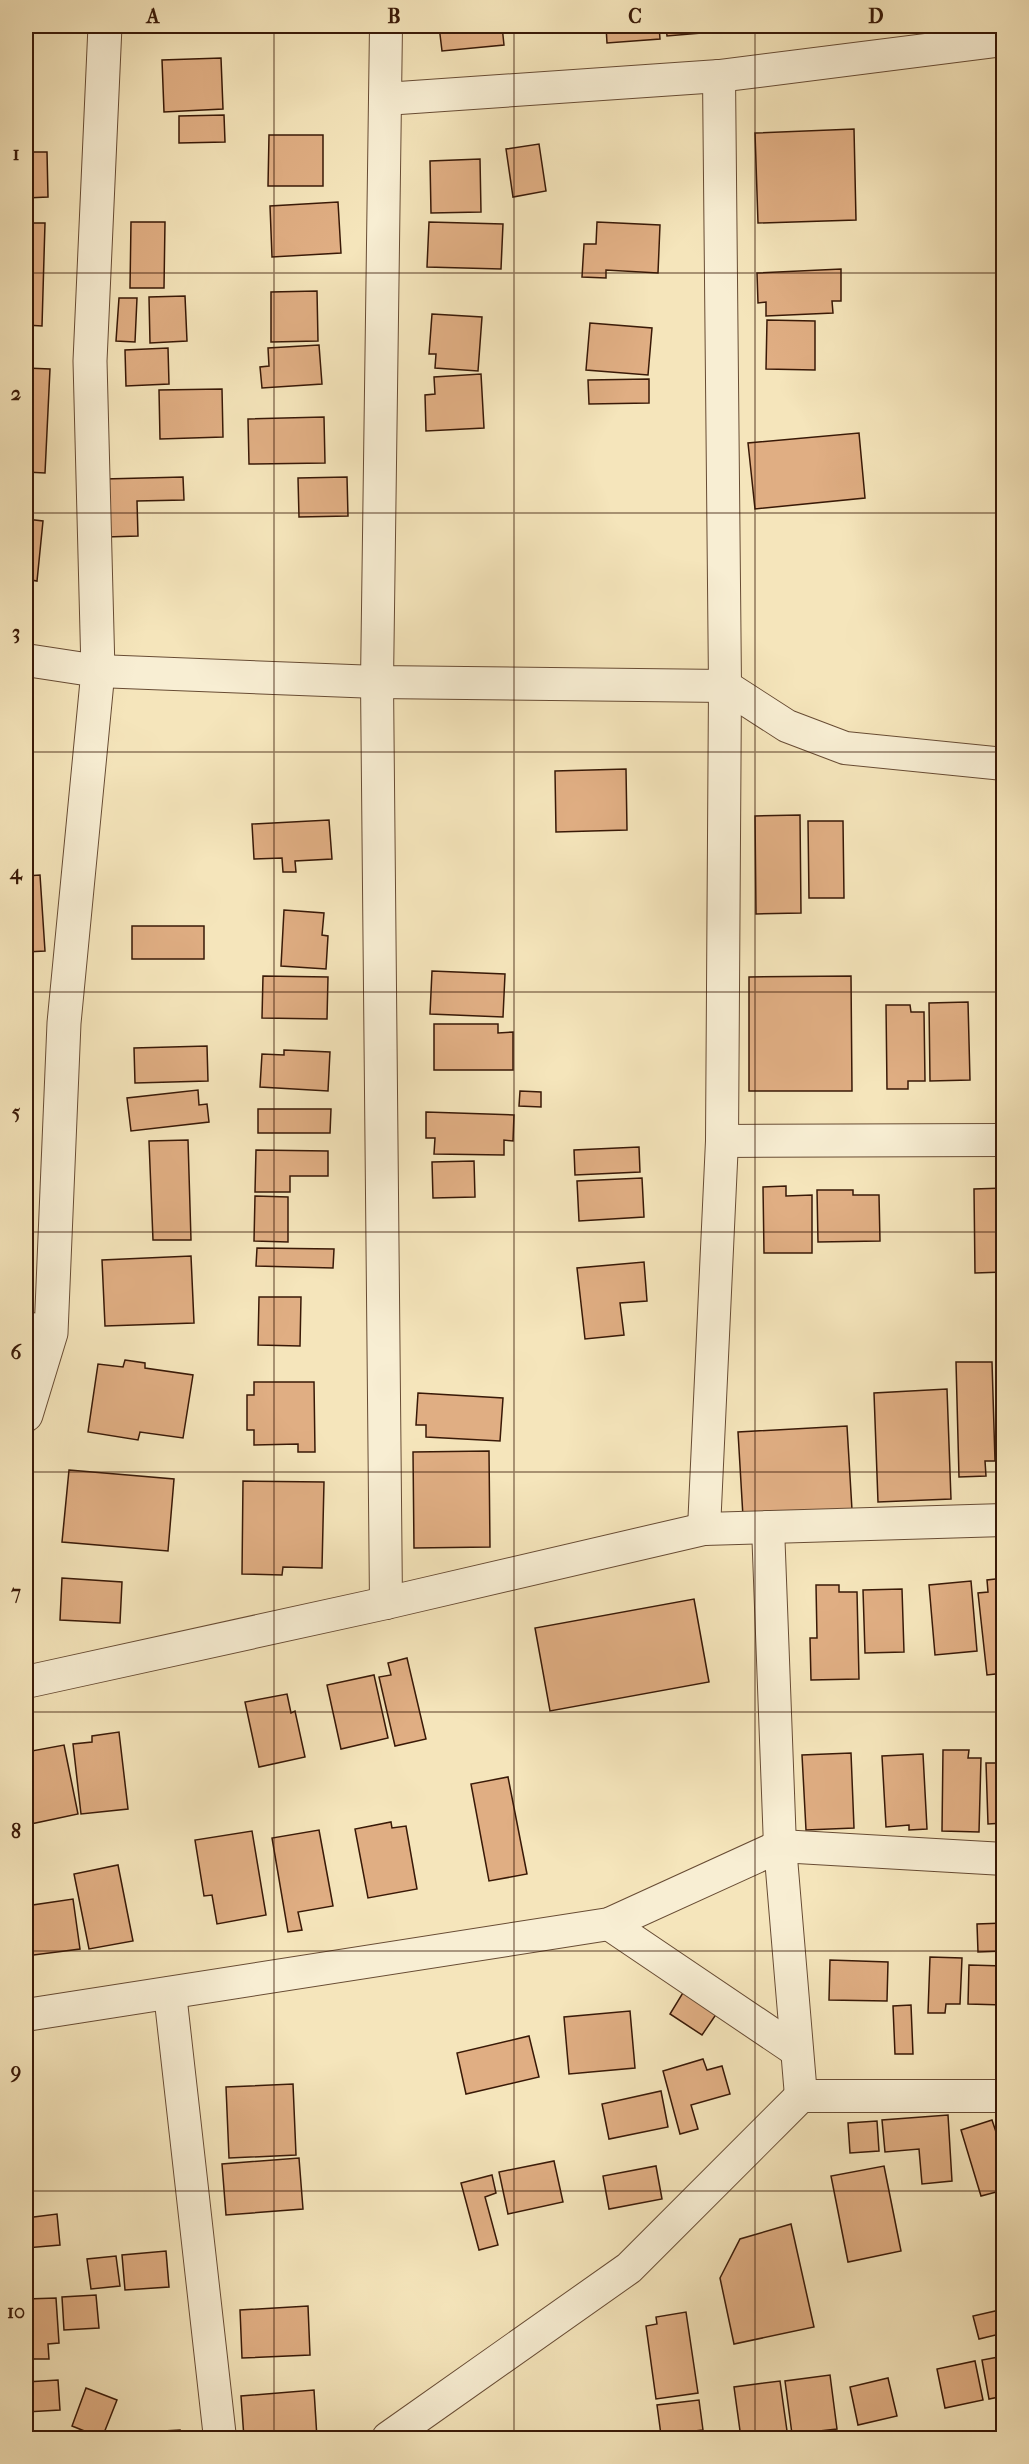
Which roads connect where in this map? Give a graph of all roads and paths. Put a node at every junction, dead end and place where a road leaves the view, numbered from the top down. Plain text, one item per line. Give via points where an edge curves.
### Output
1 (105, 26) edge
2 (386, 26) edge
3 (1004, 39) edge
4 (719, 76) junction
5 (385, 99) junction
6 (26, 660) edge
7 (98, 670) junction
8 (377, 682) junction
9 (725, 686) junction
10 (1004, 764) edge
11 (1004, 1140) edge
12 (722, 1141) junction
13 (38, 1330) edge
14 (26, 1415) edge
15 (1004, 1520) edge
16 (768, 1527) junction
17 (704, 1529) junction
18 (386, 1604) junction
19 (26, 1682) edge
20 (780, 1846) junction
21 (1004, 1859) edge
22 (609, 1924) junction
23 (170, 1993) junction
24 (26, 2015) edge
25 (797, 2051) junction
26 (801, 2096) junction
27 (1004, 2096) edge
28 (220, 2439) edge
29 (388, 2439) edge

1 - 7 street via 90,361
2 - 5 street
3 - 4 street
4 - 5 street
4 - 9 street
5 - 8 street
6 - 7 street
7 - 8 street
7 - 13 street
8 - 9 street
8 - 18 street
9 - 10 street via 787,726 845,748
9 - 12 street
11 - 12 street
12 - 17 street
13 - 14 street
15 - 16 street
16 - 17 street
16 - 20 street
17 - 18 street
18 - 19 street
20 - 21 street
20 - 22 street
20 - 25 street
22 - 23 street
22 - 25 street
23 - 24 street
23 - 28 street
25 - 26 street
26 - 27 street
26 - 29 street via 629,2268

